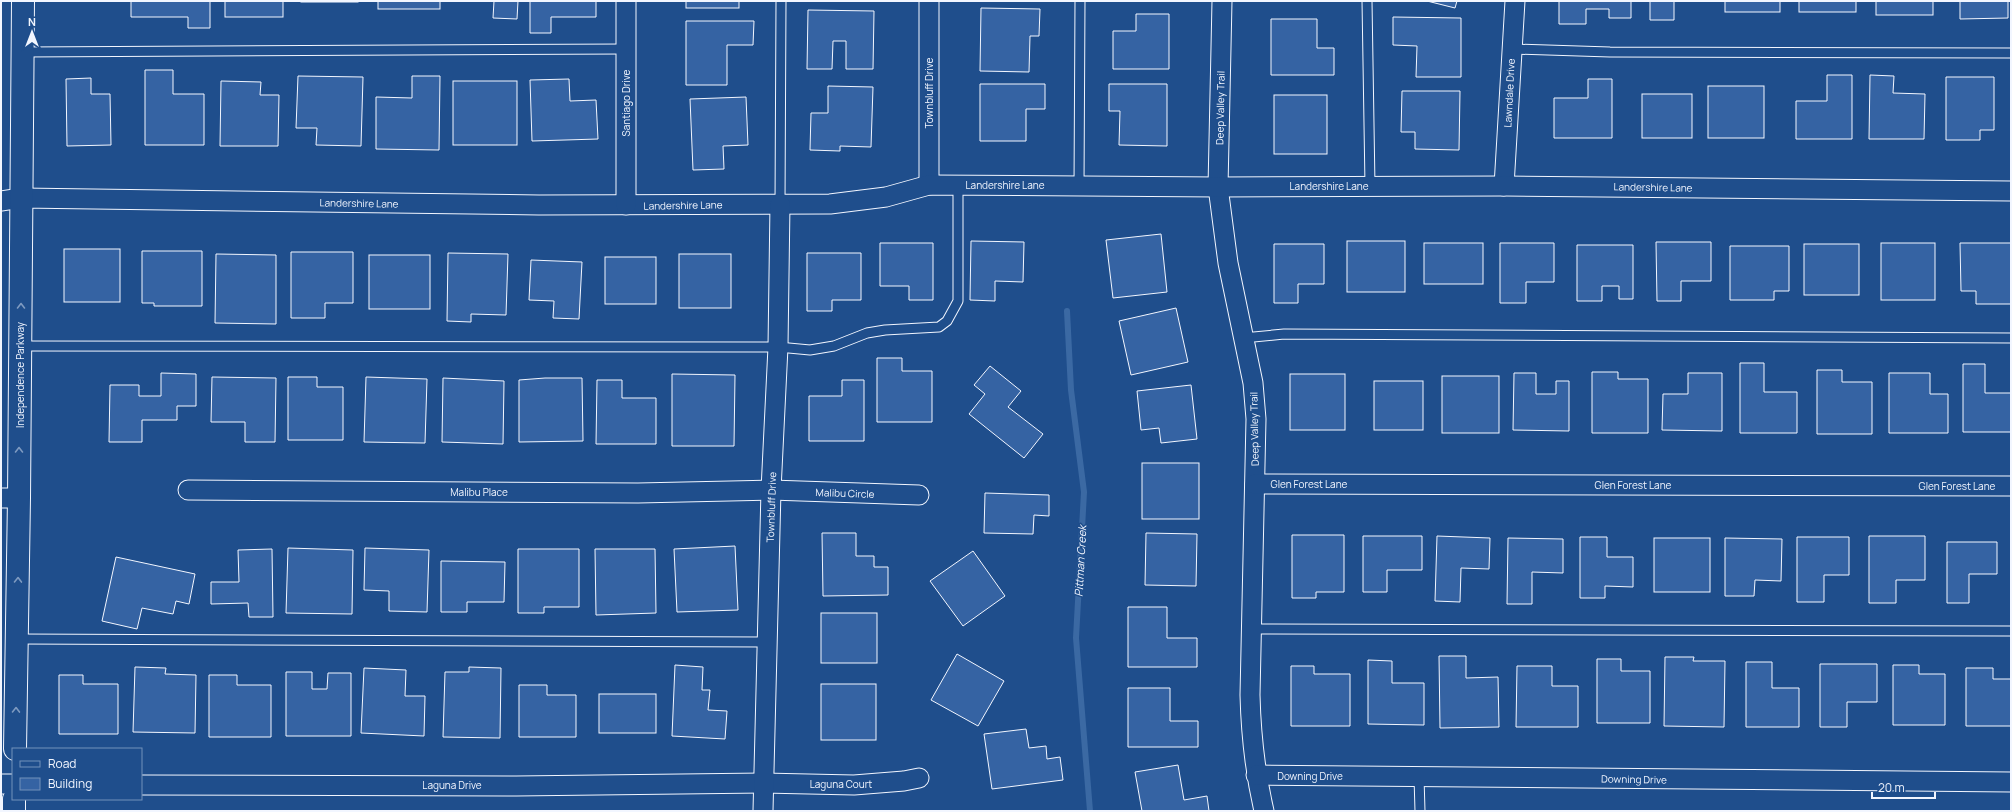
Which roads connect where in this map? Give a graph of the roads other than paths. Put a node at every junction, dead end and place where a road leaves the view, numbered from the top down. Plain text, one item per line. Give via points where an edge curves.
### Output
1 (23, 1) edge
2 (626, 1) edge
3 (781, 1) edge
4 (929, 1) edge
5 (1080, 1) edge
6 (1222, 1) edge
7 (1367, 1) edge
8 (1515, 1) edge
9 (626, 49) junction
10 (1512, 49) junction
11 (23, 52) junction
12 (2011, 53) edge
13 (929, 185) junction
14 (958, 185) junction
15 (1079, 186) junction
16 (1370, 186) junction
17 (1504, 186) junction
18 (1218, 187) junction
19 (2011, 192) edge
20 (11, 199) edge
21 (780, 204) junction
22 (626, 205) junction
23 (1243, 338) junction
24 (2011, 338) edge
25 (20, 346) junction
26 (778, 347) junction
27 (1255, 484) junction
28 (2011, 486) edge
29 (188, 490) dead end
30 (771, 490) junction
31 (919, 495) dead end
32 (10, 498) edge
33 (1251, 629) junction
34 (2011, 631) edge
35 (17, 639) junction
36 (767, 642) junction
37 (15, 748) edge
38 (1256, 775) junction
39 (1418, 776) junction
40 (919, 778) dead end
41 (2011, 782) edge
42 (763, 783) junction
43 (1, 784) edge
44 (12, 784) edge
45 (142, 784) edge
46 (14, 800) edge
47 (14, 811) edge
48 (763, 811) edge
49 (1264, 811) edge
50 (1420, 811) edge

1 - 11 main road, Independence Parkway
2 - 9 street, Santiago Drive
3 - 21 lane
4 - 13 street, Townbluff Drive
5 - 15 lane
6 - 18 street, Deep Valley Trail
7 - 16 lane
8 - 10 street, Lawndale Drive
9 - 11 lane
9 - 22 street, Santiago Drive
10 - 12 lane via 1610,52
10 - 17 street, Lawndale Drive
11 - 20 main road, Independence Parkway
13 - 14 street, Landershire Lane
13 - 21 street, Landershire Lane via 886,196 830,204
14 - 15 street, Landershire Lane
14 - 26 lane via 958,301 947,321 939,327 867,333 834,346 810,350
15 - 18 street, Landershire Lane
16 - 17 street, Landershire Lane
16 - 18 street, Landershire Lane
17 - 19 street, Landershire Lane
18 - 23 street, Deep Valley Trail via 1228,263
20 - 22 street, Landershire Lane
25 -> 20 main road, Independence Parkway
21 - 22 street, Landershire Lane
21 - 26 street, Townbluff Drive
23 - 24 lane via 1284,334
23 - 27 street, Deep Valley Trail via 1253,383 1256,419
25 - 26 lane
32 -> 25 main road, Independence Parkway
26 - 30 street, Townbluff Drive
27 - 28 street, Glen Forest Lane
27 - 33 street, Deep Valley Trail
29 - 30 street, Malibu Place via 638,493
30 - 31 street, Malibu Circle
30 - 36 street, Townbluff Drive
35 -> 32 main road, Independence Parkway
33 - 34 lane
33 - 38 street, Deep Valley Trail via 1250,695
35 - 36 lane
37 -> 35 main road, Independence Parkway
36 - 42 street, Townbluff Drive
38 - 39 street, Downing Drive
38 - 49 street, Deep Valley Trail
39 - 41 street, Downing Drive
39 - 50 lane
40 - 42 street, Laguna Court via 854,785
42 - 45 street, Laguna Drive via 516,786
42 - 48 street, Townbluff Drive
43 - 44 street
46 - 47 main road

